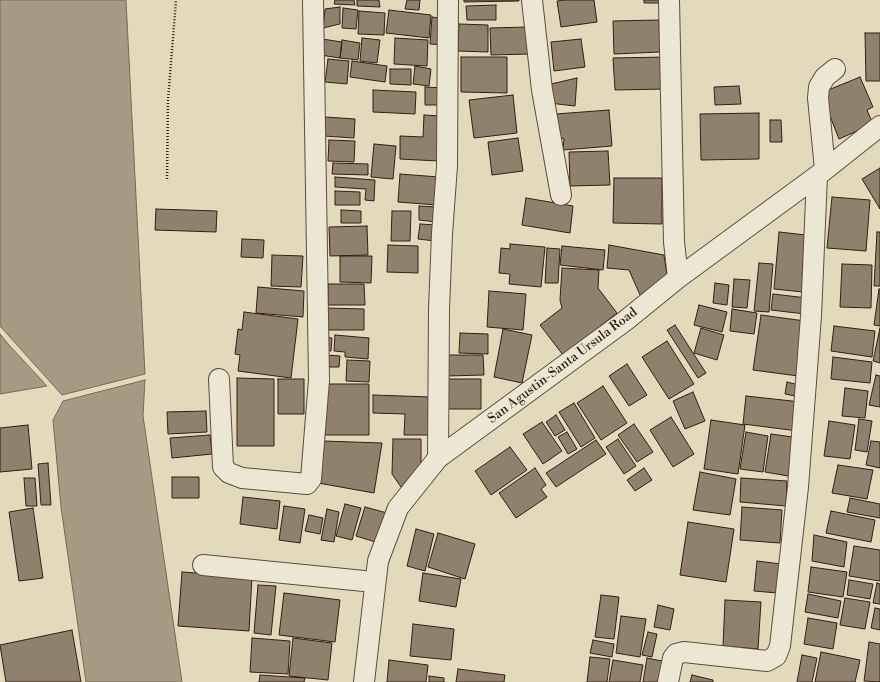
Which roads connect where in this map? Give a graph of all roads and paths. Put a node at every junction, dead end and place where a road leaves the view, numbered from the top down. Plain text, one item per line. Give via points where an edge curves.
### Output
1 (176, 0) edge
2 (313, 0) edge
3 (448, 0) edge
4 (532, 0) edge
5 (669, 0) edge
6 (835, 69) dead end
7 (880, 126) edge
8 (821, 172) junction
9 (167, 179) dead end
10 (561, 195) dead end
11 (678, 278) junction
12 (219, 379) dead end
13 (438, 458) junction
14 (203, 565) dead end
15 (374, 582) junction
16 (364, 682) edge
17 (668, 682) edge

1 - 9 path via 168,100
2 - 12 street via 319,380 311,479 307,484 242,478 229,473 224,467
3 - 13 street via 447,166 439,302
4 - 10 street via 542,90
5 - 11 street via 674,242
6 - 8 street via 825,77 819,87
7 - 8 street, San Agustin-Santa Ursula Road
8 - 11 street, San Agustin-Santa Ursula Road
8 - 17 street via 798,487 780,646 776,656 757,661 684,652 676,654
11 - 13 street, San Agustin-Santa Ursula Road via 625,321
13 - 15 street, San Agustin-Santa Ursula Road via 398,508 378,561
14 - 15 street
15 - 16 street, San Agustin-Santa Ursula Road

